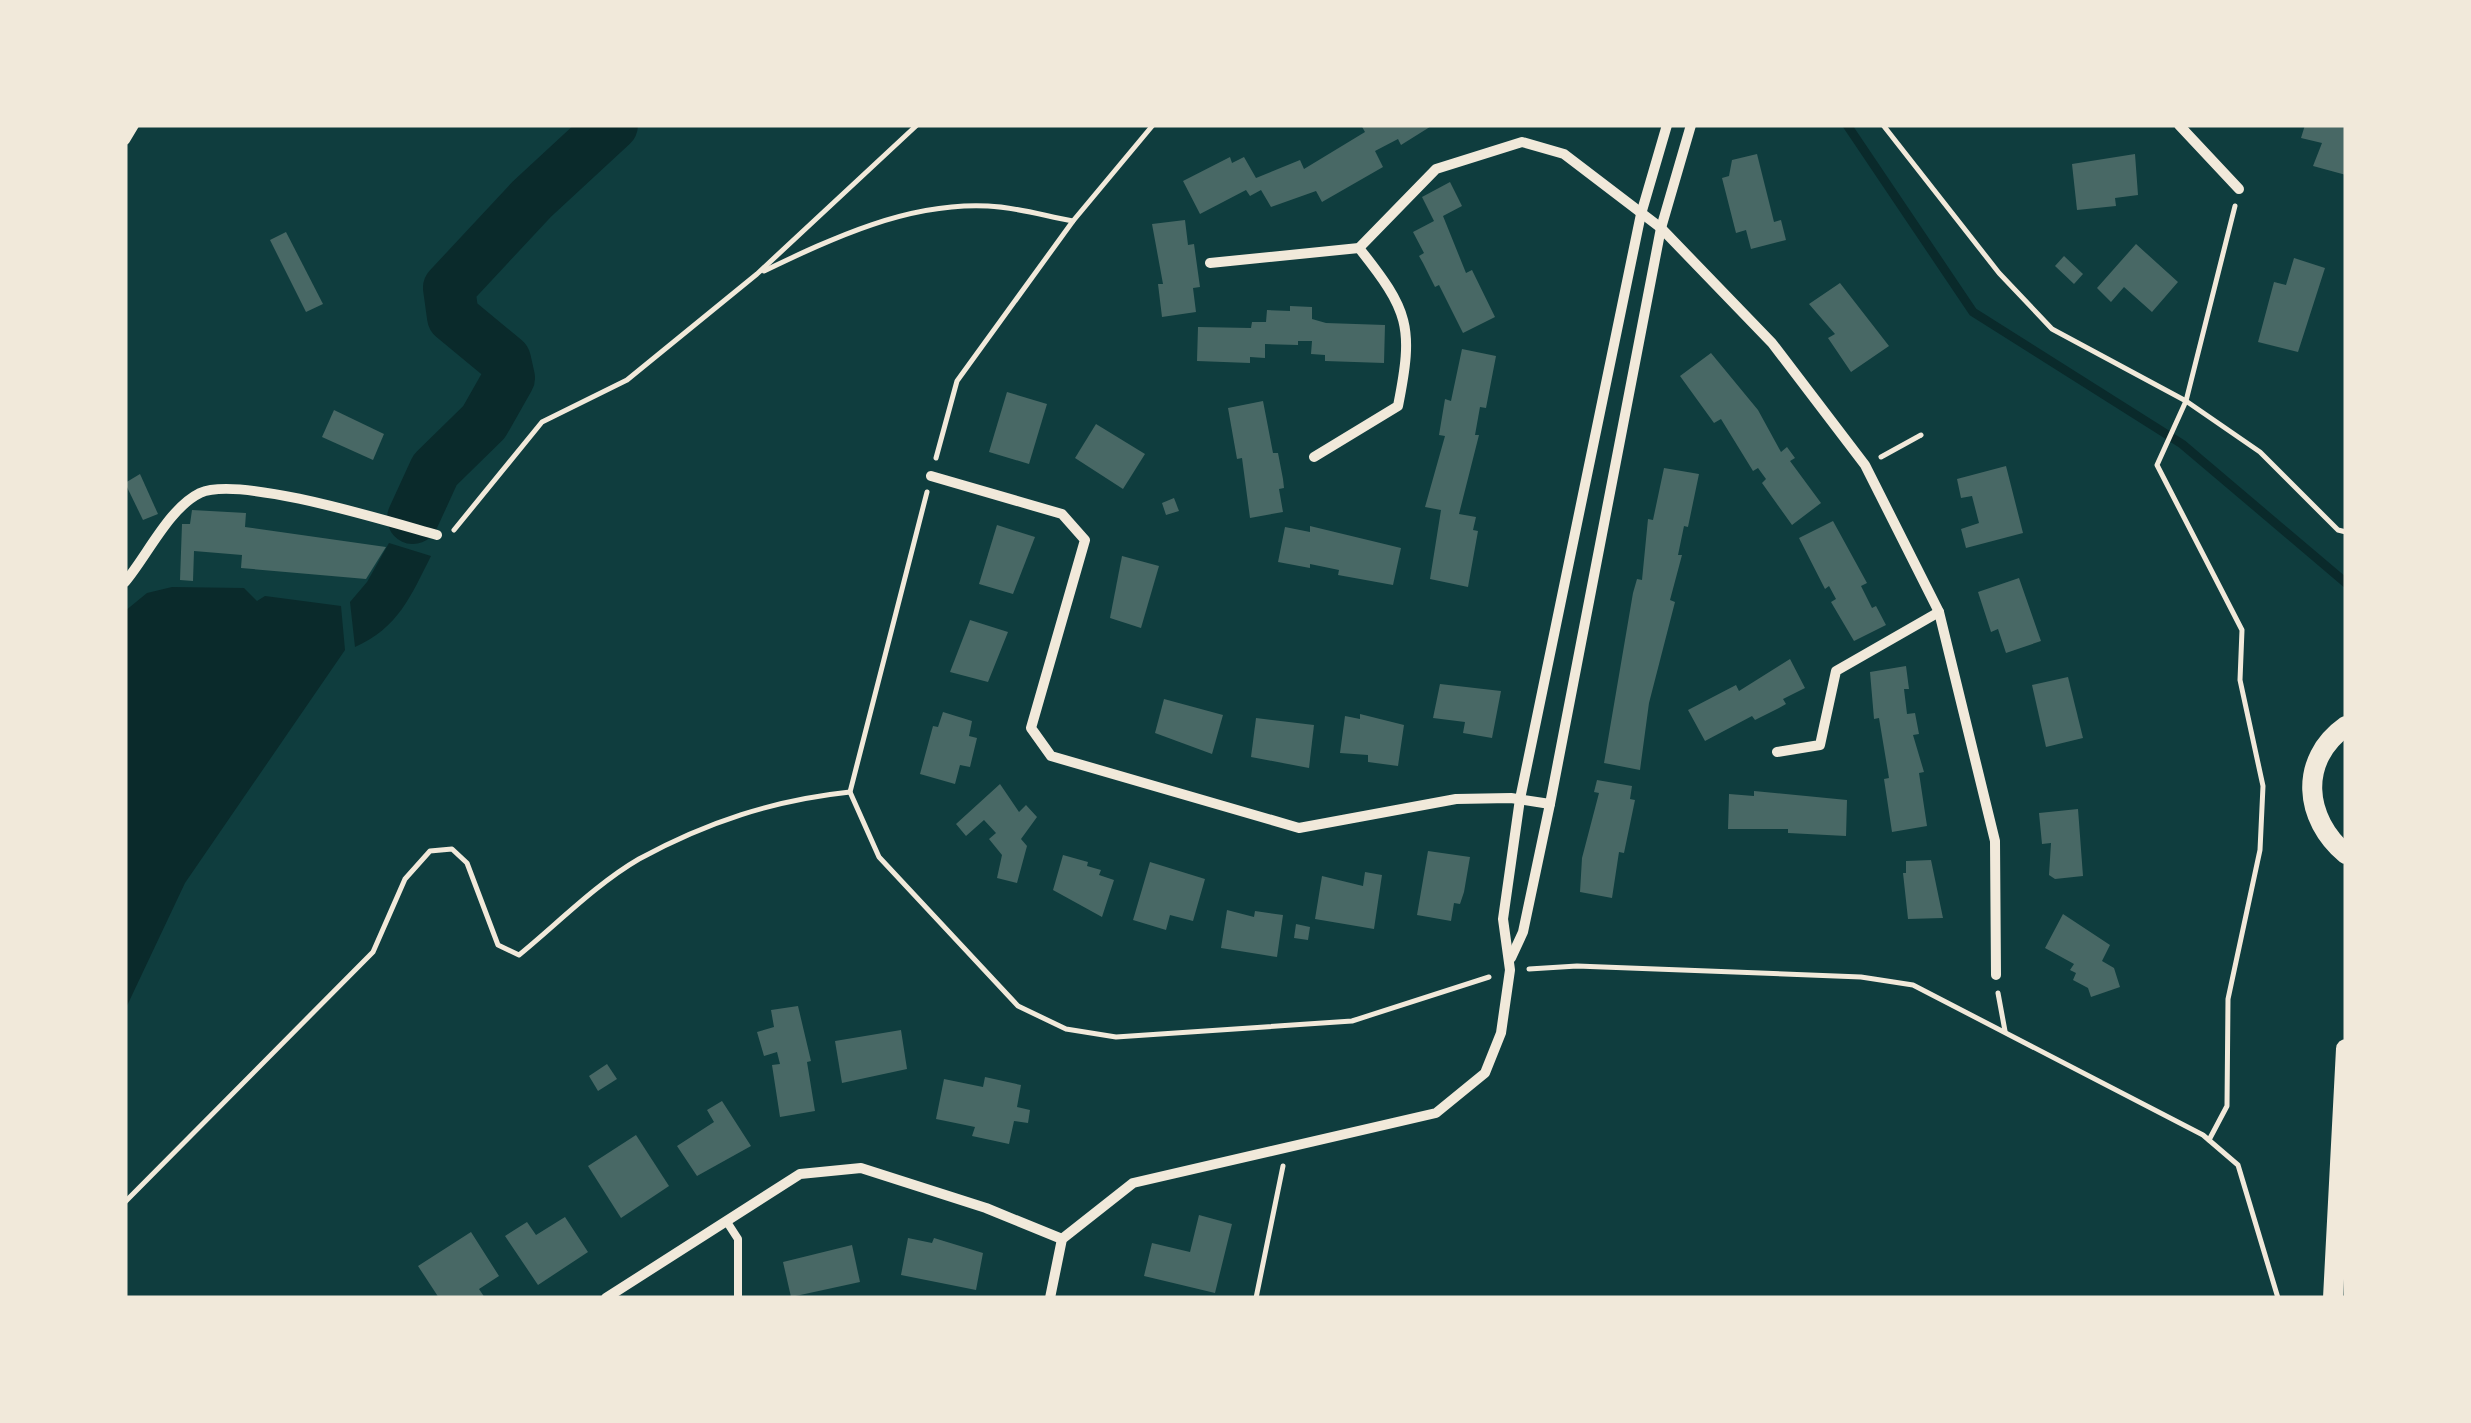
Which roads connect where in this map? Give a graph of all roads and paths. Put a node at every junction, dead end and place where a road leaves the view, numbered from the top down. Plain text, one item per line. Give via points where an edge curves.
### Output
1 (134, 125) edge
2 (917, 125) edge
3 (1153, 125) edge
4 (1667, 125) edge
5 (1691, 125) edge
6 (1883, 125) edge
7 (2179, 125) edge
8 (125, 140) edge
9 (2239, 189) joint
10 (1641, 214) junction
11 (1661, 228) junction
12 (1359, 248) junction
13 (1210, 263) dead end
14 (756, 274) junction
15 (2186, 400) junction
16 (1922, 435) dead end
17 (1314, 457) dead end
18 (1865, 466) junction
19 (931, 476) dead end
20 (2346, 532) edge
21 (436, 535) joint
22 (125, 582) edge
23 (1938, 612) junction
24 (2346, 726) edge
25 (1777, 752) dead end
26 (1520, 798) junction
27 (1550, 804) junction
28 (2346, 854) edge
29 (1511, 965) junction
30 (1996, 975) joint
31 (2005, 1032) junction
32 (2346, 1049) edge
33 (2210, 1140) junction
34 (1286, 1148) junction
35 (135, 1192) junction
36 (125, 1194) edge
37 (125, 1202) edge
38 (727, 1222) junction
39 (1062, 1239) junction
40 (606, 1298) edge
41 (738, 1298) edge
42 (1050, 1298) edge
43 (1256, 1298) edge
44 (2278, 1298) edge
45 (2333, 1298) edge

1 - 8 street
2 - 14 path
3 - 14 path via 1073,221 987,206 926,211 850,230
4 - 10 street
5 - 11 street
6 - 15 path via 1999,273 2052,329
7 - 9 street
9 - 15 path
10 - 11 street
10 - 12 street via 1564,154 1522,142 1436,169
10 - 26 street
11 - 18 street via 1772,342
11 - 27 street
12 - 13 street
12 - 17 street via 1397,296 1406,330 1410,347 1398,406
14 - 21 path via 627,380 542,422 464,520
15 - 20 path via 2260,452
15 - 33 path via 2158,465 2242,630 2240,680 2264,786 2260,850 2228,999 2226,1106
16 - 18 path
18 - 23 street
19 - 26 street via 1062,514 1085,540 1031,728 1050,756 1299,828 1456,799
21 - 22 street via 279,496 213,489 186,504
23 - 25 street via 1836,671 1820,744
23 - 30 street via 1995,840
24 - 28 main road via 2325,746 2310,793 2316,818
26 - 27 street
26 - 29 street via 1502,919
27 - 29 street
29 - 31 path via 1860,977 1913,985
29 - 34 street via 1501,1033 1485,1074 1436,1113
29 - 35 path via 1352,1022 1116,1037 1066,1029 1018,1006 880,857 850,792 791,798 734,815 637,861 519,955 498,945 467,863 452,849 430,851 405,879 373,952
30 - 31 path
31 - 33 path
32 - 45 main road
33 - 44 path via 2238,1164
34 - 39 street via 1133,1183
34 - 43 path
35 - 36 path
35 - 37 path
38 - 39 street via 800,1174 861,1168
38 - 40 street
38 - 41 lane via 738,1240
39 - 42 street

